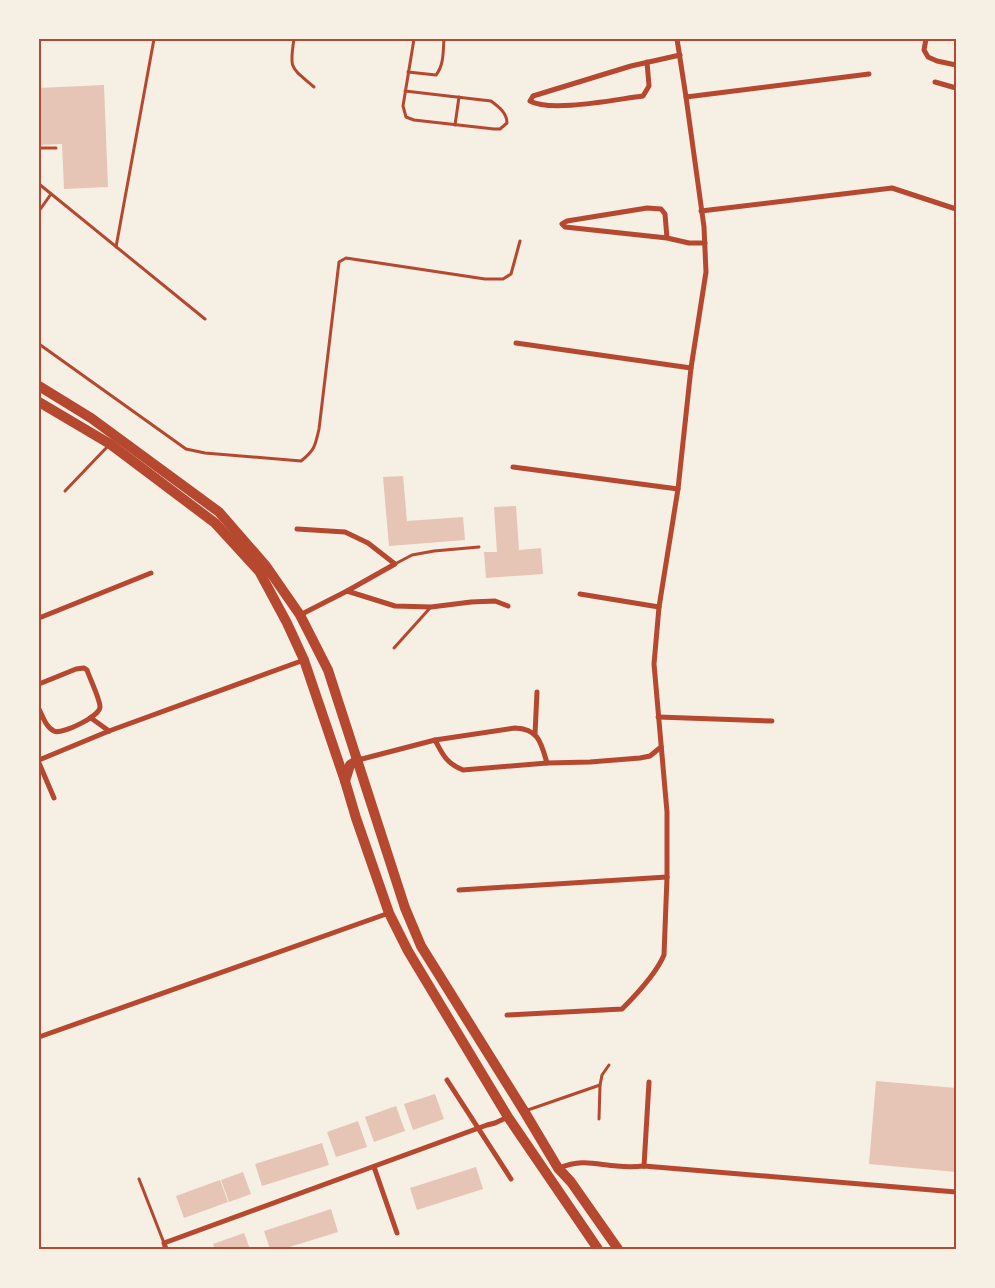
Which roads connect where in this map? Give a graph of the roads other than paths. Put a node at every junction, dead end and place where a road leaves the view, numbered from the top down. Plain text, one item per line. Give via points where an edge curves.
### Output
1 (154, 39) edge
2 (294, 39) edge
3 (414, 39) edge
4 (444, 39) edge
5 (677, 39) edge
6 (926, 39) edge
7 (680, 55) junction
8 (647, 62) junction
9 (956, 64) edge
10 (408, 72) junction
11 (869, 74) dead end
12 (935, 82) dead end
13 (314, 87) dead end
14 (956, 88) edge
15 (405, 91) junction
16 (459, 97) junction
17 (686, 97) junction
18 (455, 125) junction
19 (39, 148) edge
20 (56, 148) dead end
21 (39, 184) edge
22 (51, 194) junction
23 (956, 209) edge
24 (39, 211) edge
25 (701, 211) junction
26 (667, 238) junction
27 (520, 241) dead end
28 (705, 243) junction
29 (116, 247) junction
30 (205, 319) dead end
31 (516, 343) dead end
32 (39, 344) edge
33 (691, 368) junction
34 (39, 386) edge
35 (39, 402) edge
36 (110, 444) junction
37 (513, 467) dead end
38 (678, 488) junction
39 (65, 491) dead end
40 (297, 529) dead end
41 (480, 547) dead end
42 (395, 564) junction
43 (150, 573) dead end
44 (347, 591) junction
45 (580, 594) dead end
46 (508, 606) dead end
47 (431, 607) junction
48 (659, 607) junction
49 (300, 615) junction
50 (39, 618) edge
51 (394, 648) dead end
52 (304, 660) junction
53 (39, 684) edge
54 (537, 692) dead end
55 (39, 709) edge
56 (658, 717) junction
57 (90, 718) junction
58 (772, 722) dead end
59 (109, 731) junction
60 (535, 735) junction
61 (435, 740) junction
62 (661, 747) junction
63 (358, 760) junction
64 (39, 762) edge
65 (548, 763) junction
66 (345, 781) junction
67 (54, 798) dead end
68 (667, 877) junction
69 (459, 890) dead end
70 (389, 913) junction
71 (507, 1015) dead end
72 (39, 1037) edge
73 (609, 1065) dead end
74 (447, 1080) dead end
75 (650, 1082) dead end
76 (600, 1085) junction
77 (524, 1111) junction
78 (508, 1117) junction
79 (599, 1119) dead end
80 (479, 1128) junction
81 (644, 1166) junction
82 (374, 1167) junction
83 (558, 1168) junction
84 (139, 1179) dead end
85 (511, 1179) dead end
86 (956, 1192) edge
87 (397, 1233) dead end
88 (165, 1246) edge
89 (598, 1249) edge
90 (618, 1249) edge

1 - 29 lane
2 - 13 lane via 293,70
3 - 10 lane
4 - 10 lane via 442,64 436,75
5 - 7 street
6 - 9 street via 924,50 928,58
7 - 8 street
7 - 17 street
8 - 8 street via 533,96 530,101 563,107 643,96 649,86
10 - 15 lane
11 - 17 street
12 - 14 street
15 - 16 lane
15 - 18 lane via 403,106 406,117
16 - 18 lane
16 - 18 lane via 491,101 507,117 507,123 500,129
17 - 25 street
19 - 20 lane
21 - 22 lane
22 - 24 lane
22 - 29 lane
23 - 25 street via 892,188
25 - 28 street
26 - 26 street via 564,227 562,224 647,208 661,209 665,214
26 - 28 street
27 - 32 lane via 512,274 503,279 346,258 339,262 319,429 311,454 301,461 186,449
28 - 33 street via 706,272
29 - 30 lane
31 - 33 street
33 - 38 street
34 - 49 highway via 91,418 219,512 266,566
35 - 36 highway
36 - 39 lane
36 - 52 highway via 215,523 259,571
37 - 38 street
38 - 48 street
40 - 42 street via 345,532 368,543
41 - 42 lane via 412,555
42 - 44 street
43 - 50 street
44 - 47 street via 395,606
44 - 49 street
45 - 48 street
46 - 47 street via 495,601
47 - 51 lane
48 - 56 street via 654,664
49 - 63 highway via 328,670
52 - 59 street
52 - 66 highway
53 - 57 street via 84,668 100,708
54 - 60 street
55 - 57 street via 47,725 58,732
56 - 58 street
56 - 62 street
57 - 59 street
59 - 64 street
60 - 61 street via 525,728 515,728
60 - 65 street
61 - 63 street
61 - 65 street via 446,760 463,770
62 - 65 street via 650,756 640,758
62 - 68 street
63 - 66 highway via 350,765
63 - 77 highway via 405,908 421,946
64 - 67 street
66 - 70 highway
68 - 69 street
68 - 71 street via 664,955 660,965 622,1009
70 - 72 street
70 - 78 highway via 408,951
73 - 76 lane
74 - 80 street
75 - 81 street
76 - 77 lane
76 - 79 lane
77 - 83 highway
78 - 80 street
78 - 89 highway
80 - 82 street
80 - 85 street
81 - 83 street via 581,1162
81 - 86 street
82 - 87 street
82 - 88 street
83 - 90 highway
84 - 88 lane

